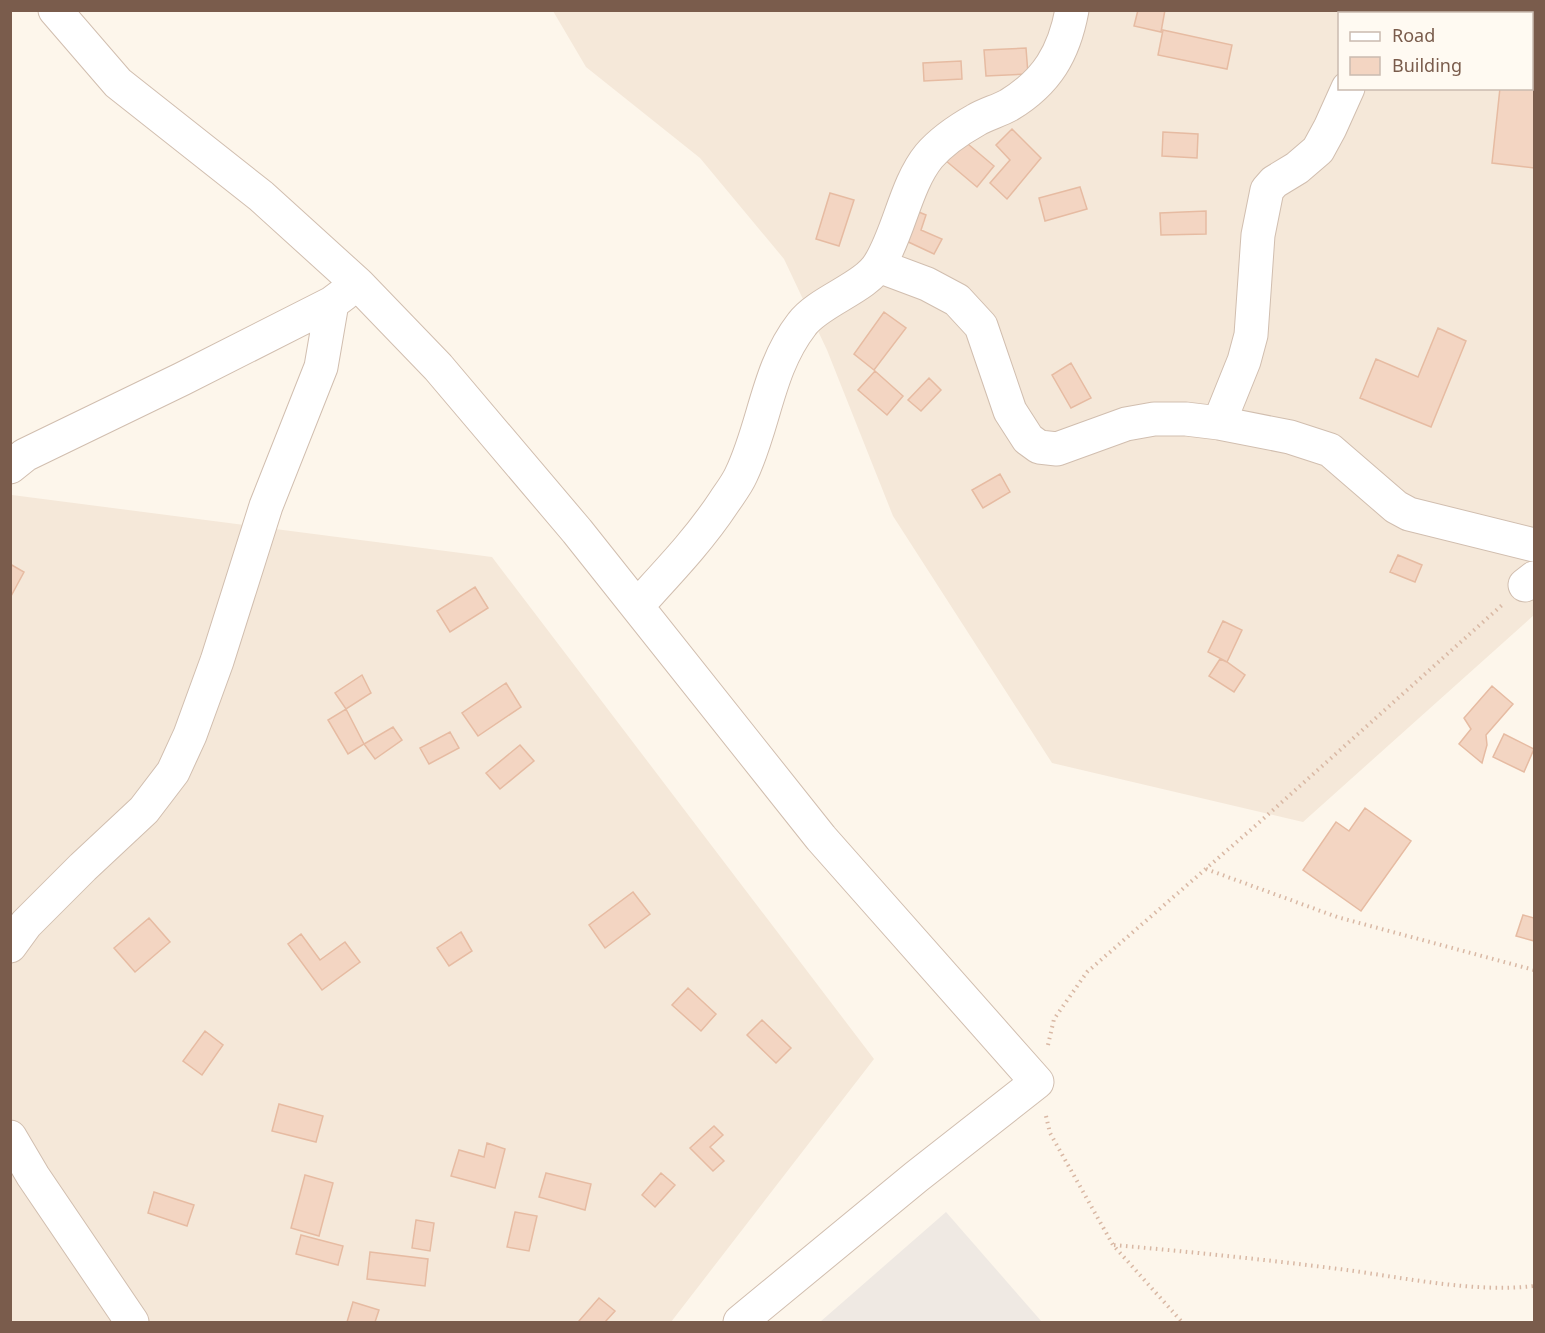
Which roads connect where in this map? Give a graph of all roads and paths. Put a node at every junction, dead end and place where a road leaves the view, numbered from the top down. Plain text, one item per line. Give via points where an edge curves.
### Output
1 (55, 10) edge
2 (1072, 10) edge
3 (1347, 90) edge
4 (879, 266) junction
5 (358, 284) junction
6 (332, 303) junction
7 (1219, 423) junction
8 (10, 467) edge
9 (1534, 545) edge
10 (1530, 581) edge
11 (637, 606) junction
12 (1206, 869) junction
13 (10, 946) edge
14 (1534, 970) edge
15 (1037, 1082) junction
16 (10, 1137) edge
17 (1113, 1245) junction
18 (1534, 1286) edge
19 (132, 1323) edge
20 (740, 1323) edge
21 (1182, 1323) edge

1 - 5 street via 118,83 261,196
2 - 4 street via 1057,58 1040,80 1009,105 961,129 929,156
3 - 7 street via 1318,150 1267,190 1258,235 1251,335
4 - 7 street via 957,300 981,326 1010,411 1028,439 1039,447 1057,449 1126,424 1154,419
4 - 11 street via 803,322 778,363 741,476 692,547
5 - 6 street
5 - 11 street via 438,367
6 - 8 street via 25,454
6 - 13 street via 321,367 266,506 217,661 173,772 144,810 26,924
7 - 9 street via 1290,437 1330,450 1409,514
10 - 12 path
11 - 15 street via 822,838
12 - 14 path via 1337,917
12 - 15 path via 1088,972 1054,1019
15 - 17 path via 1050,1133
15 - 20 street
16 - 19 street
17 - 18 path via 1260,1258 1455,1285
17 - 21 path

